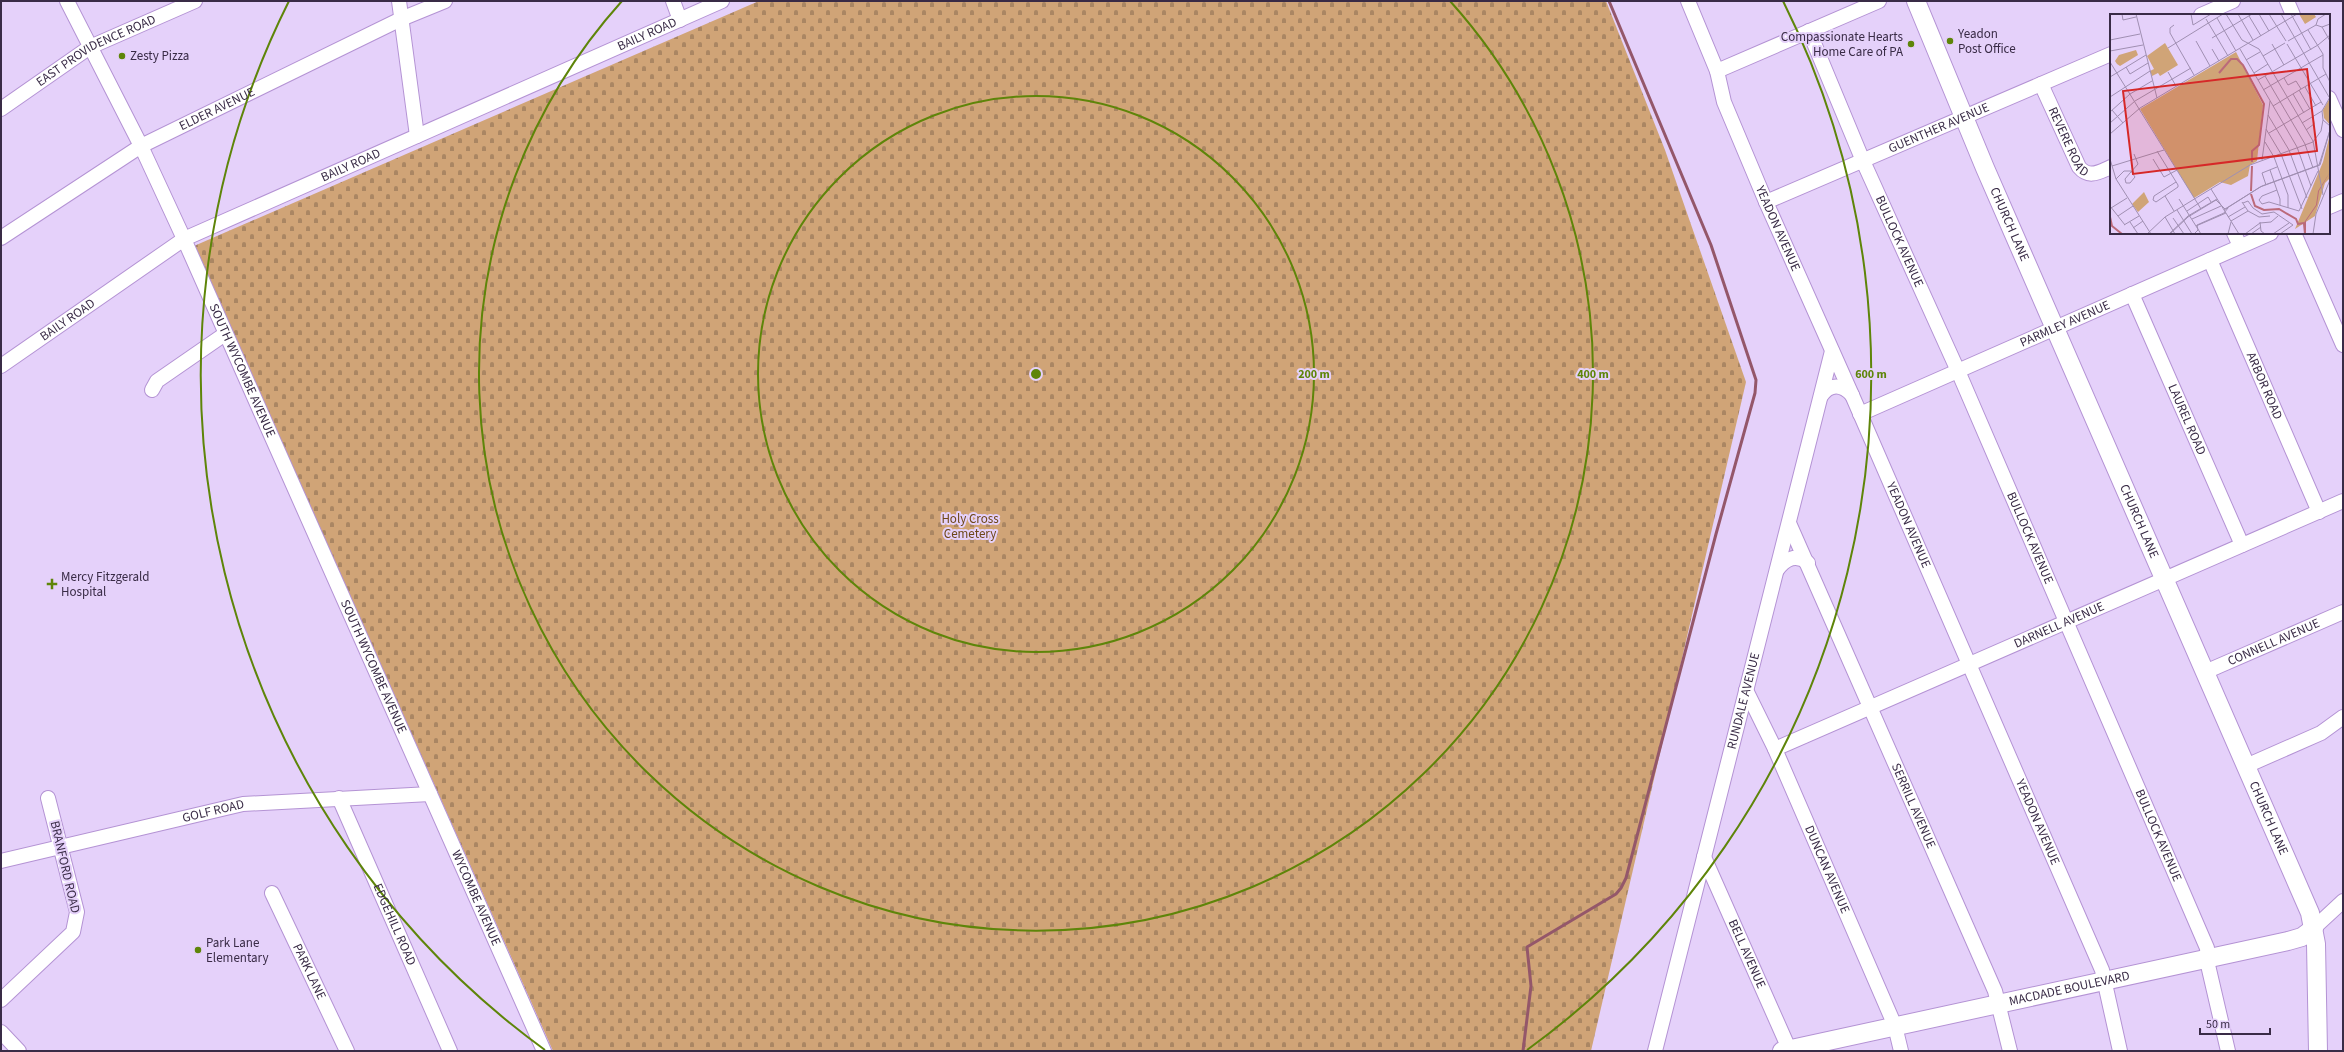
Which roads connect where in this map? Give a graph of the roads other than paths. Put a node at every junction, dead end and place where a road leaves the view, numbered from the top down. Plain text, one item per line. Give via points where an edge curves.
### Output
1 (67, 1) edge
2 (195, 1) edge
3 (399, 1) edge
4 (445, 1) edge
5 (673, 1) edge
6 (722, 1) edge
7 (1688, 1) edge
8 (1878, 1) edge
9 (1916, 1) edge
10 (2233, 1) edge
11 (2287, 1) edge
12 (2203, 14) edge
13 (2293, 14) edge
14 (401, 19) junction
15 (680, 20) junction
16 (1809, 31) junction
17 (90, 47) junction
18 (2110, 54) edge
19 (1717, 71) junction
20 (2041, 84) junction
21 (2330, 100) edge
22 (1, 108) edge
23 (1963, 117) junction
24 (2343, 130) edge
25 (417, 136) junction
26 (141, 146) junction
27 (1863, 161) junction
28 (2110, 167) edge
29 (2343, 201) edge
30 (1766, 202) junction
31 (2330, 207) edge
32 (2234, 234) edge
33 (2269, 234) edge
34 (2294, 234) edge
35 (1, 238) edge
36 (184, 239) junction
37 (2240, 246) junction
38 (2210, 260) junction
39 (2132, 294) junction
40 (2055, 328) junction
41 (224, 334) junction
42 (2343, 345) edge
43 (1832, 351) junction
44 (1, 366) edge
45 (1958, 371) junction
46 (152, 390) dead end
47 (1852, 395) junction
48 (1821, 396) junction
49 (1860, 414) junction
50 (2343, 501) edge
51 (2318, 512) junction
52 (1789, 523) junction
53 (2242, 545) junction
54 (1808, 563) junction
55 (1777, 570) junction
56 (2164, 579) junction
57 (2343, 612) edge
58 (2066, 622) junction
59 (1968, 665) junction
60 (2205, 672) junction
61 (1746, 690) junction
62 (1872, 707) junction
63 (2343, 717) edge
64 (408, 745) joint
65 (1774, 749) junction
66 (2246, 766) junction
67 (430, 794) junction
68 (48, 798) dead end
69 (339, 798) junction
70 (62, 846) junction
71 (1704, 857) junction
72 (1, 861) edge
73 (272, 893) dead end
74 (2343, 900) edge
75 (2314, 928) junction
76 (2208, 956) junction
77 (2103, 980) junction
78 (1, 1000) edge
79 (1999, 1003) junction
80 (1895, 1026) junction
81 (1, 1032) edge
82 (1787, 1050) edge
83 (19, 1051) edge
84 (347, 1051) edge
85 (450, 1051) edge
86 (544, 1051) edge
87 (1655, 1051) edge
88 (1901, 1051) edge
89 (2010, 1051) edge
90 (2120, 1051) edge
91 (2228, 1051) edge
92 (2318, 1051) edge

1 - 17 street, SOUTH WYCOMBE AVENUE
2 - 17 street, EAST PROVIDENCE ROAD
3 - 14 street
4 - 14 street, ELDER AVENUE
5 - 15 street
6 - 15 street, BAILY ROAD
7 - 19 street, YEADON AVENUE
8 - 16 street
9 - 23 main road, CHURCH LANE
10 - 12 street
11 - 13 street
14 - 25 street
14 - 26 street, ELDER AVENUE
15 - 25 street, BAILY ROAD
16 - 19 street
16 - 27 street, BULLOCK AVENUE
17 - 22 street, EAST PROVIDENCE ROAD
17 - 26 street, SOUTH WYCOMBE AVENUE
18 - 20 street, GUENTHER AVENUE
19 - 30 street, YEADON AVENUE via 1724,102
20 - 23 street, GUENTHER AVENUE
20 - 28 street, REVERE ROAD via 2079,166 2093,174
21 - 24 street
23 - 27 street, GUENTHER AVENUE
23 - 40 main road, CHURCH LANE
25 - 36 street, BAILY ROAD
26 - 35 street, ELDER AVENUE
26 - 36 street, SOUTH WYCOMBE AVENUE
27 - 30 street, GUENTHER AVENUE
27 - 45 street, BULLOCK AVENUE
29 - 31 street
30 - 43 street, YEADON AVENUE
32 - 37 street
33 - 37 street, PARMLEY AVENUE
34 - 42 street
36 - 41 street, SOUTH WYCOMBE AVENUE
36 - 44 street, BAILY ROAD
37 - 38 street, PARMLEY AVENUE
38 - 39 street, PARMLEY AVENUE
38 - 51 street, ARBOR ROAD
39 - 40 street, PARMLEY AVENUE
39 - 53 street, LAUREL ROAD
40 - 45 street, PARMLEY AVENUE
40 - 56 main road, CHURCH LANE
41 - 46 street via 157,382
41 - 64 street, SOUTH WYCOMBE AVENUE
43 - 47 street, YEADON AVENUE
43 - 48 street, RUNDALE AVENUE
45 - 49 street, PARMLEY AVENUE
45 - 58 street, BULLOCK AVENUE
47 - 48 street via 1842,387 1832,386
47 - 49 street, YEADON AVENUE
48 - 52 street, RUNDALE AVENUE
49 - 59 street, YEADON AVENUE
50 - 51 street, DARNELL AVENUE
51 - 53 street, DARNELL AVENUE
52 - 54 street, SERRILL AVENUE
52 - 55 street, RUNDALE AVENUE
53 - 56 street, DARNELL AVENUE
54 - 55 street via 1802,559 1792,558
54 - 62 street, SERRILL AVENUE
55 - 61 street, RUNDALE AVENUE
56 - 58 street, DARNELL AVENUE
56 - 60 main road, CHURCH LANE
57 - 60 street, CONNELL AVENUE
58 - 59 street, DARNELL AVENUE
58 - 76 street, BULLOCK AVENUE via 2207,948
59 - 62 street, DARNELL AVENUE
59 - 77 street, YEADON AVENUE via 2102,970
60 - 66 main road, CHURCH LANE
61 - 65 street, DUNCAN AVENUE
61 - 71 street, RUNDALE AVENUE
62 - 65 street, DARNELL AVENUE
62 - 79 street, SERRILL AVENUE
63 - 66 street via 2321,733
64 - 67 street, WYCOMBE AVENUE
65 - 80 street, DUNCAN AVENUE
66 - 75 main road, CHURCH LANE
67 - 69 street, GOLF ROAD
67 - 86 street, WYCOMBE AVENUE
68 - 70 street, BRANFORD ROAD
69 - 70 street, GOLF ROAD via 227,807
69 - 85 street, EDGEHILL ROAD
70 - 72 street, GOLF ROAD
70 - 78 street, BRANFORD ROAD via 77,912 73,932
71 - 82 street, BELL AVENUE
71 - 87 street, RUNDALE AVENUE
73 - 84 street, PARK LANE
74 - 75 street, MACDADE BOULEVARD
75 - 76 main road, MACDADE BOULEVARD via 2302,937
75 - 92 main road, CHURCH LANE
76 - 77 main road, MACDADE BOULEVARD
76 - 91 street, BULLOCK AVENUE
77 - 79 main road, MACDADE BOULEVARD
77 - 90 street, YEADON AVENUE
79 - 80 main road, MACDADE BOULEVARD
79 - 89 street, SERRILL AVENUE
80 - 82 main road, MACDADE BOULEVARD
80 - 88 street, DUNCAN AVENUE
81 - 83 street

